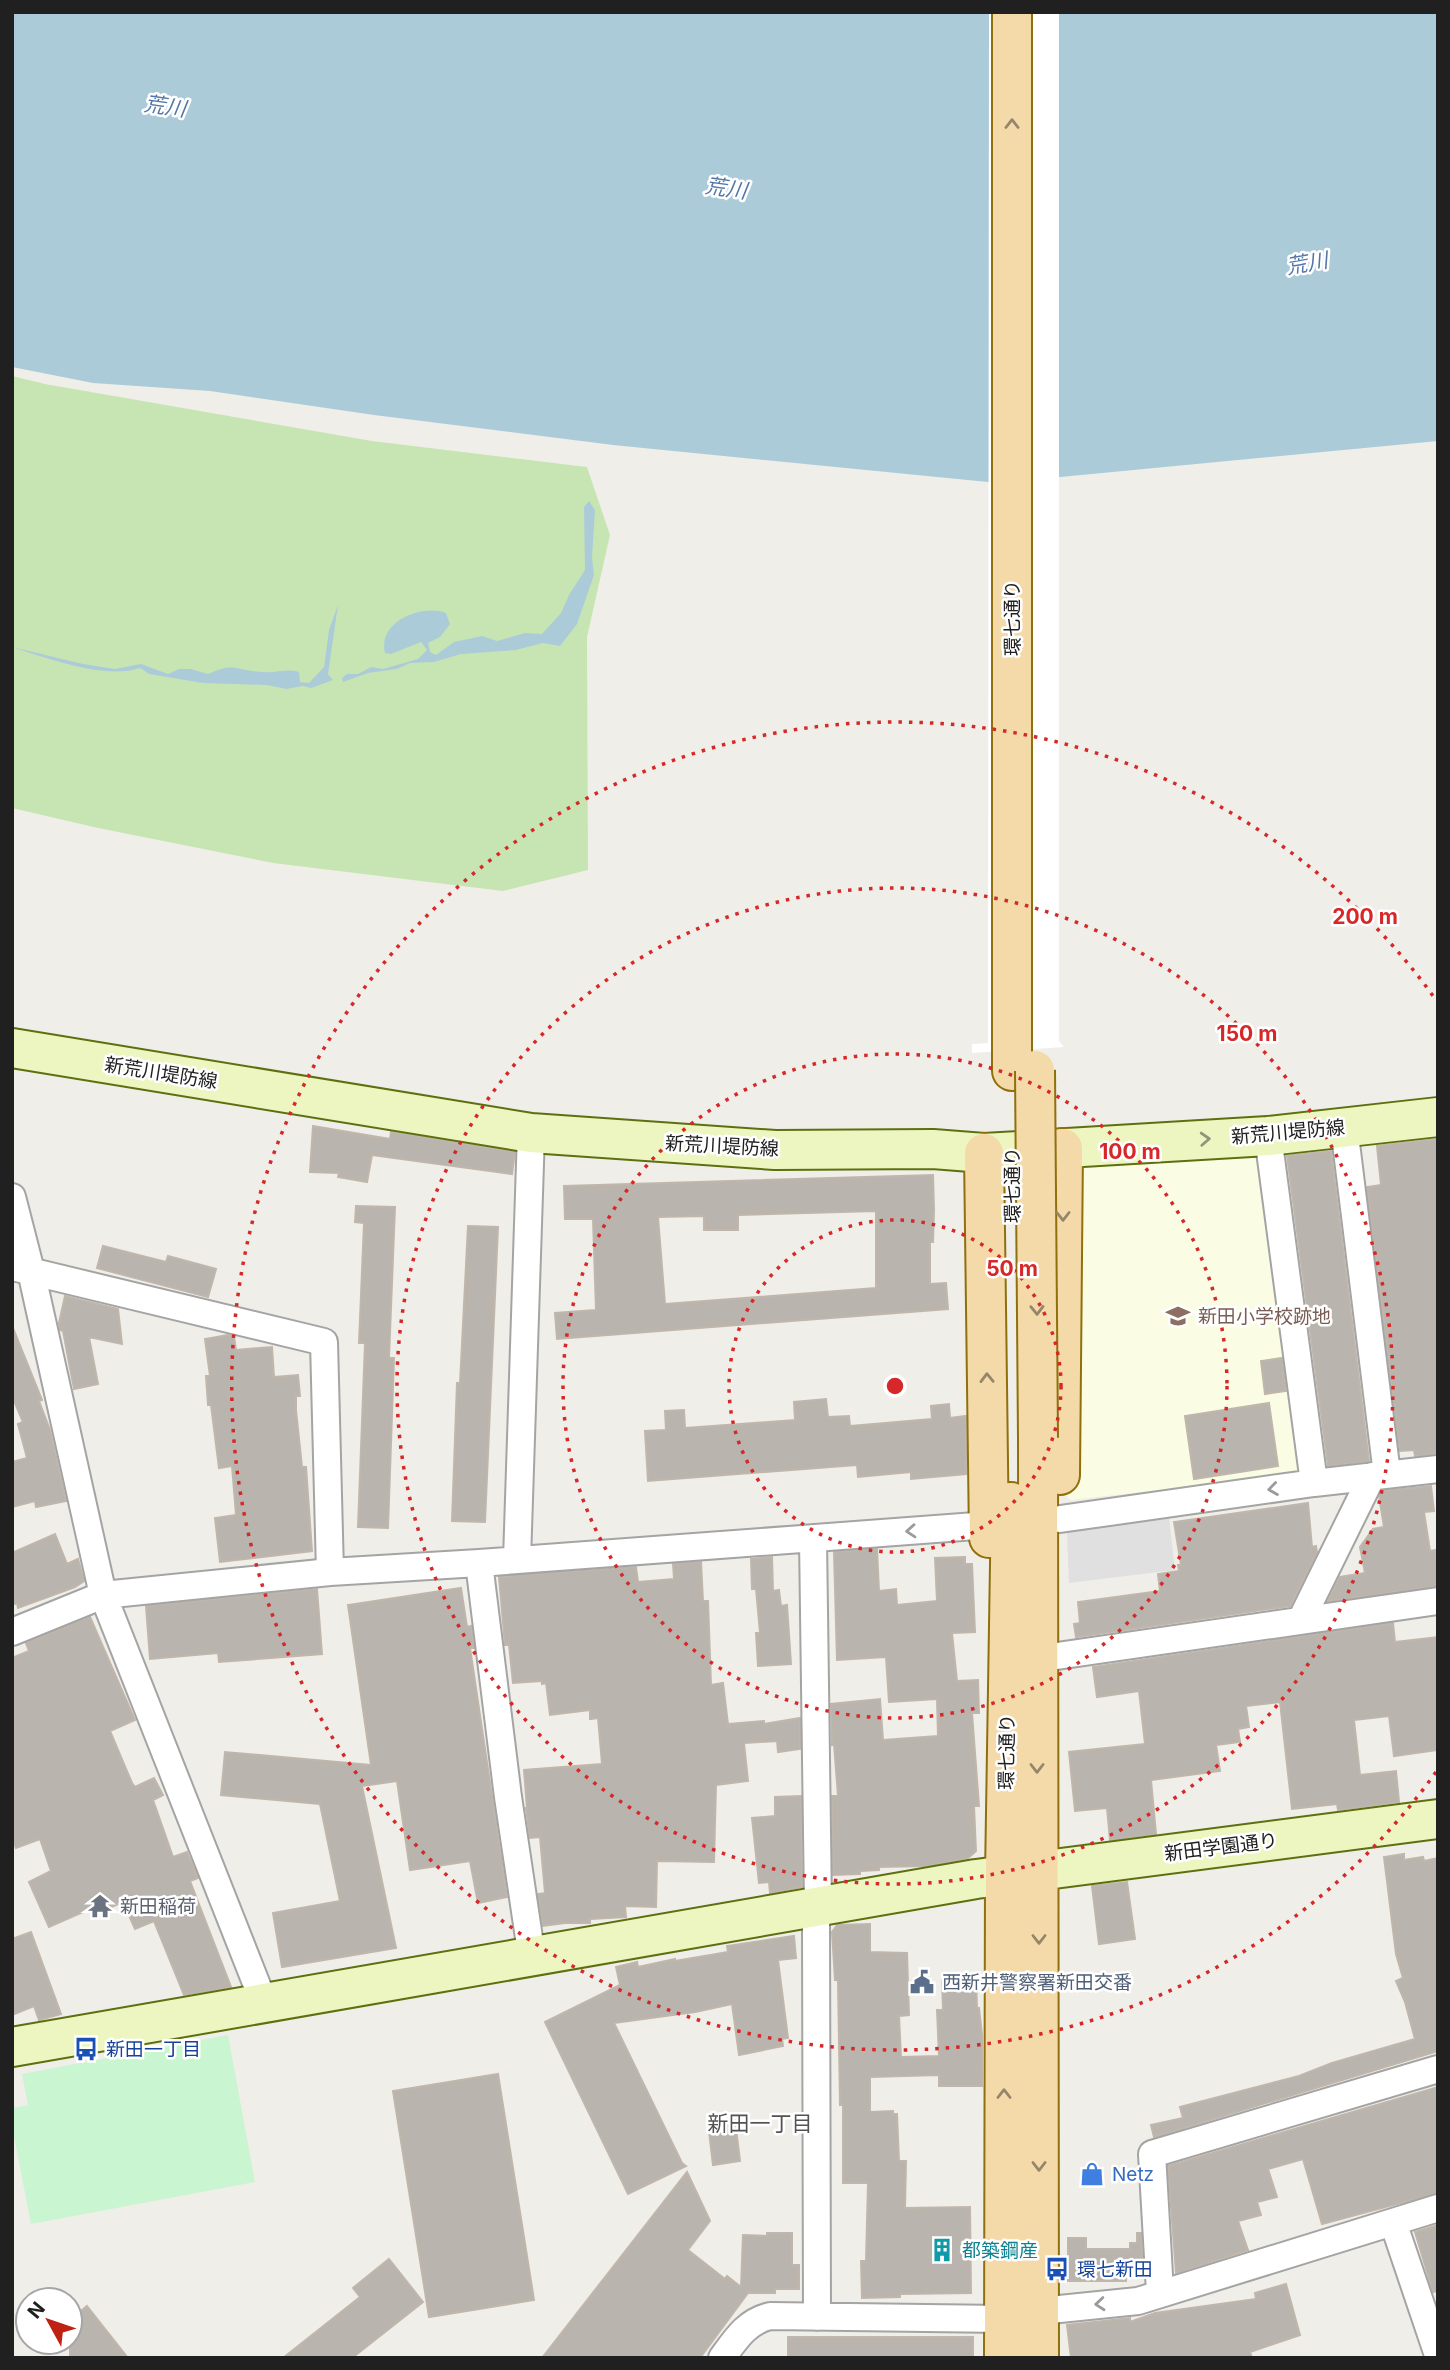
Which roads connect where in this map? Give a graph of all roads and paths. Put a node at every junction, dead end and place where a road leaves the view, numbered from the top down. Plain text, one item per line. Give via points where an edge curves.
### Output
1 (1012, 12) edge
2 (1037, 12) edge
3 (12, 1048) edge
4 (1023, 1060) junction
5 (1438, 1117) edge
6 (1344, 1127) junction
7 (531, 1133) junction
8 (1268, 1136) junction
9 (1063, 1148) junction
10 (984, 1153) junction
11 (12, 1197) edge
12 (22, 1269) edge
13 (1438, 1469) edge
14 (1379, 1475) junction
15 (1314, 1483) junction
16 (1059, 1519) junction
17 (989, 1525) junction
18 (813, 1538) junction
19 (517, 1560) junction
20 (480, 1563) junction
21 (330, 1572) junction
22 (103, 1595) junction
23 (1438, 1601) edge
24 (1301, 1620) junction
25 (12, 1632) edge
26 (1057, 1656) junction
27 (1022, 1731) junction
28 (1438, 1819) edge
29 (1021, 1873) junction
30 (818, 1905) junction
31 (532, 1958) junction
32 (264, 2003) junction
33 (12, 2047) edge
34 (1438, 2069) edge
35 (1438, 2208) edge
36 (1393, 2222) junction
37 (1160, 2292) junction
38 (1022, 2315) junction
39 (817, 2317) junction
40 (1438, 2355) edge
41 (722, 2358) edge
42 (1004, 2358) edge
43 (1039, 2358) edge

4 -> 1 main road, 環七通り
2 - 4 main road, 環七通り
3 - 7 street, 新荒川堤防線
4 - 27 main road, 環七通り, bridge
5 - 6 street, 新荒川堤防線
6 - 8 street, 新荒川堤防線
6 - 14 street
7 - 10 street, 新荒川堤防線 via 775,1150
7 - 19 street
9 -> 8 street, 新荒川堤防線
8 - 15 street
9 - 10 street, 新荒川堤防線
9 -> 16 main road
17 -> 10 main road
11 - 12 street
12 - 21 street via 324,1342
12 - 22 street
13 - 14 street
14 - 15 street
14 - 24 street
15 -> 16 street
16 - 26 main road
17 -> 18 street
17 - 27 main road via 990,1669 997,1706
18 - 19 street
18 - 30 street
19 - 20 street
20 - 21 street
20 - 31 street
21 - 22 street
22 - 25 street
22 - 32 street
23 - 24 street
24 - 26 street
26 - 27 main road via 1051,1684
27 - 29 main road, 環七通り
28 - 29 street, 新田学園通り
29 - 30 street, 新田学園通り
29 - 38 main road, 環七通り
30 - 31 street, 新田学園通り
30 - 39 street
31 - 32 street, 新田学園通り
32 - 33 street, 新田学園通り
34 - 37 street via 1152,2154
35 - 36 street
36 - 37 street
36 - 40 street
37 -> 38 street via 1138,2301
38 - 39 street
38 - 42 main road, 環七通り
38 - 43 main road, 環七通り
39 - 41 street via 757,2319

